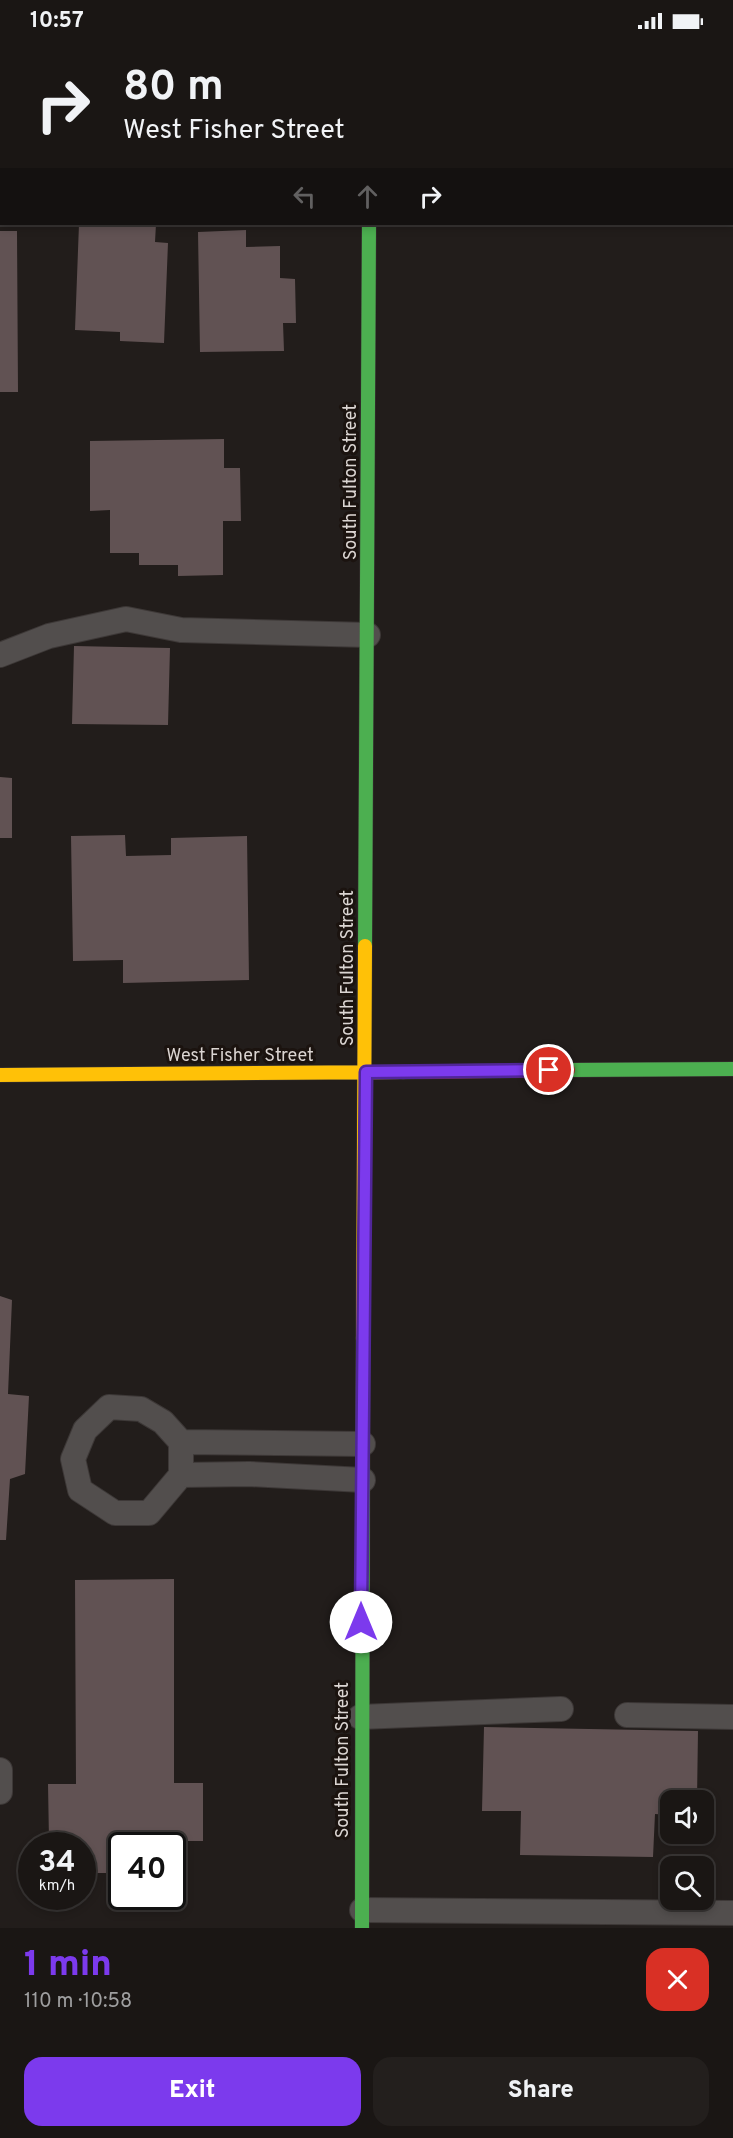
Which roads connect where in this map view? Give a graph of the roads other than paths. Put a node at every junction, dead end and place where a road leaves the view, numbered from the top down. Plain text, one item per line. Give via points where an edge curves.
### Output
1 (369, 225) edge
2 (368, 635) junction
3 (0, 655) edge
4 (733, 1069) edge
5 (366, 1072) junction
6 (0, 1075) edge
7 (181, 1442) junction
8 (363, 1444) junction
9 (181, 1475) junction
10 (363, 1480) junction
11 (561, 1709) dead end
12 (627, 1715) dead end
13 (360, 1717) junction
14 (733, 1717) edge
15 (0, 1770) edge
16 (0, 1792) edge
17 (733, 1913) edge
18 (362, 1919) edge

1 - 2 street, South Fulton Street
2 - 3 lane via 181,630 126,619 49,636
2 - 5 street, South Fulton Street
4 - 5 street, West Fisher Street
5 - 6 street, West Fisher Street
5 - 8 street, South Fulton Street
7 - 8 lane
7 - 9 lane
7 - 9 lane via 163,1422 141,1409 109,1407 85,1430 73,1458 80,1490 115,1513 149,1513
8 - 10 street, South Fulton Street
9 - 10 lane
10 - 13 street, South Fulton Street
11 - 13 lane
12 - 14 lane
13 - 18 street, South Fulton Street
15 - 16 lane
17 - 18 lane

